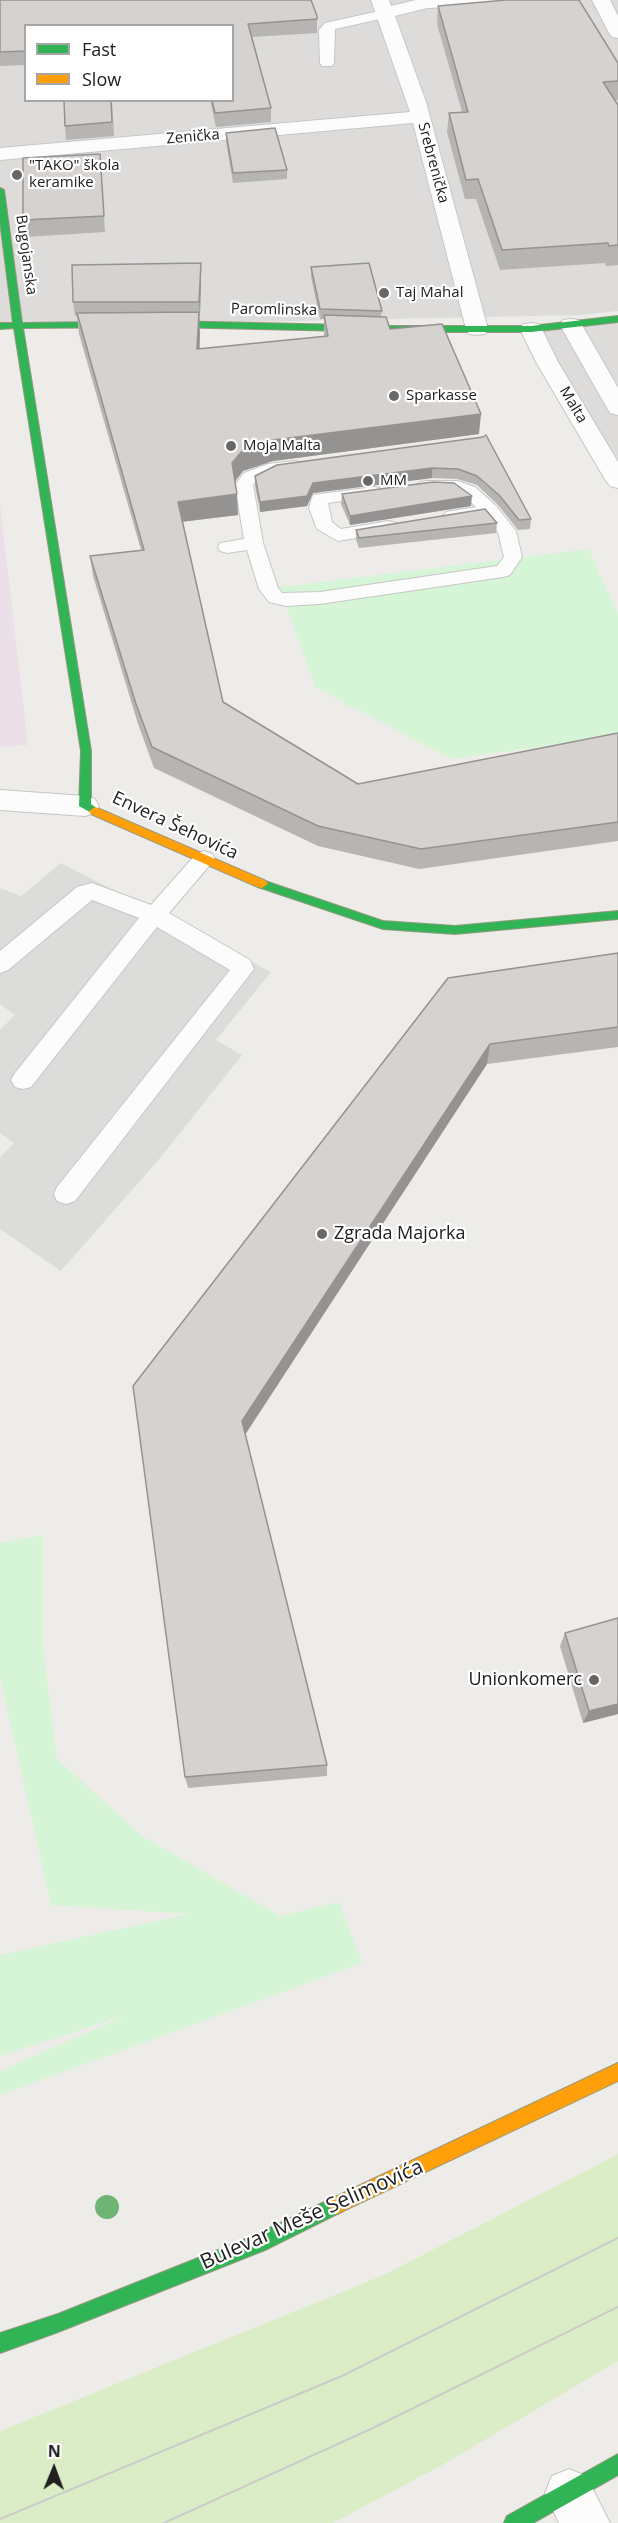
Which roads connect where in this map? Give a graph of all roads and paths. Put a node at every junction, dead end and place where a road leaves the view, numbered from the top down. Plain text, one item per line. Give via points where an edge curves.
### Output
1 (499, 0) edge
2 (601, 0) edge
3 (382, 7) edge
4 (618, 33) edge
5 (327, 63) dead end
6 (421, 117) junction
7 (0, 154) edge
8 (0, 190) edge
9 (618, 319) edge
10 (571, 325) junction
11 (0, 326) edge
12 (18, 326) junction
13 (531, 328) junction
14 (477, 329) junction
15 (618, 408) edge
16 (310, 464) edge
17 (618, 481) edge
18 (410, 488) edge
19 (388, 490) edge
20 (490, 510) junction
21 (432, 520) edge
22 (408, 523) edge
23 (254, 543) junction
24 (227, 547) dead end
25 (0, 800) edge
26 (85, 806) junction
27 (204, 859) junction
28 (155, 915) junction
29 (618, 915) edge
30 (0, 964) edge
31 (23, 1080) dead end
32 (66, 1194) dead end
33 (618, 2072) edge
34 (0, 2343) edge
35 (618, 2464) edge
36 (577, 2508) edge
37 (514, 2523) edge

1 - 3 street
2 - 4 street
3 - 5 lane via 326,30
3 - 6 street, Srebrenička
6 - 7 street, Zenička
6 - 14 street, Srebrenička
8 - 12 street, Bugojanska
9 - 10 street, Paromlinska
10 - 13 street, Paromlinska
10 - 15 street
11 - 12 street, Paromlinska
12 - 14 street, Paromlinska
12 - 26 street, Envera Šehovića via 86,751
13 - 14 street, Paromlinska
13 - 17 street, Malta
16 - 23 lane via 274,468 250,477 244,485
18 - 20 lane via 457,486 469,491
19 - 22 lane via 319,499 324,525 338,535
20 - 21 lane
20 - 23 lane via 507,531 513,557 503,571 320,598 276,598 269,589
23 - 24 lane
25 - 26 street
26 - 27 street, Envera Šehovića
27 - 28 lane
27 - 29 street, Envera Šehovića via 253,881 383,925 455,930
28 - 30 lane via 92,891 85,893
28 - 31 lane
28 - 32 lane via 243,969
33 - 34 street, Bulevar Meše Selimovića via 258,2243
35 - 36 street
36 - 37 street

